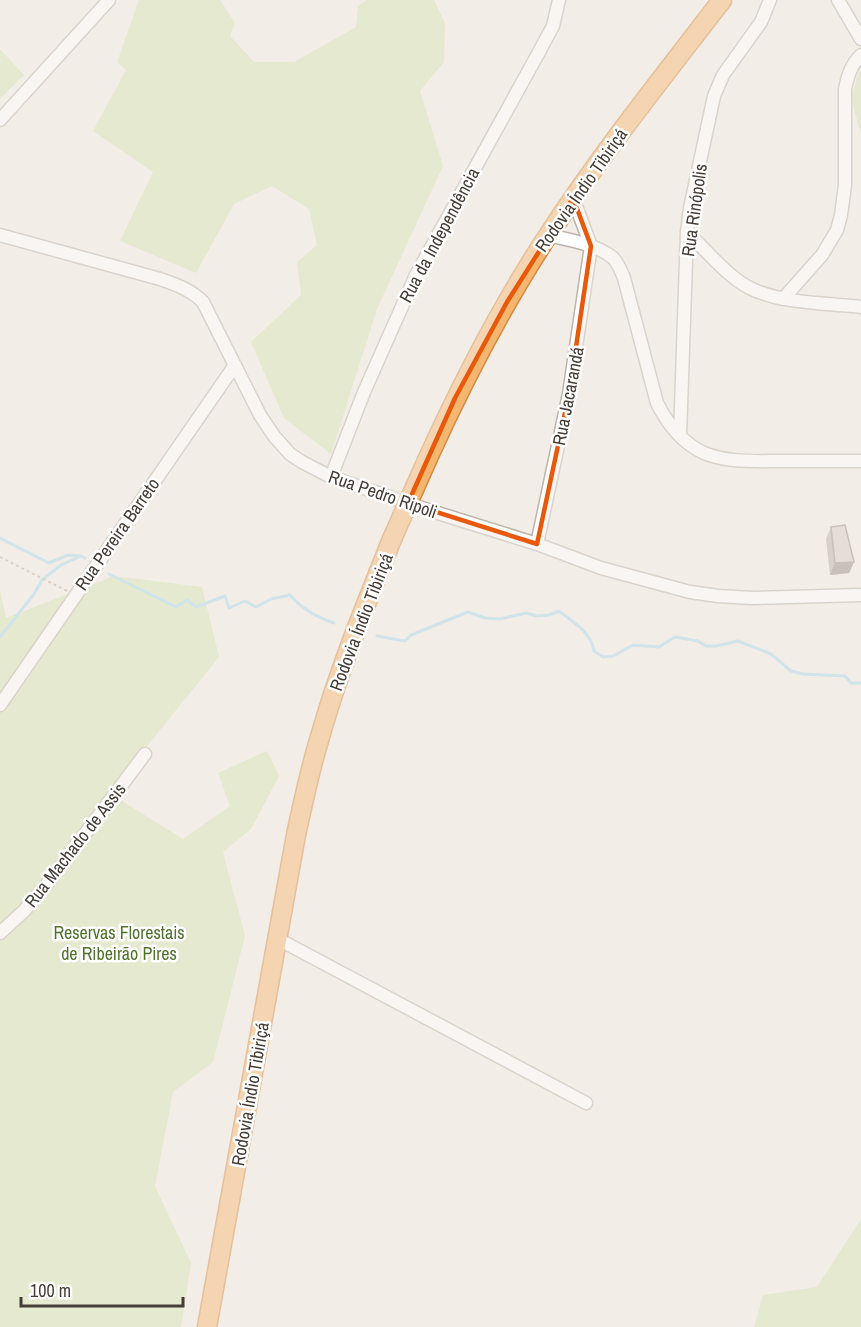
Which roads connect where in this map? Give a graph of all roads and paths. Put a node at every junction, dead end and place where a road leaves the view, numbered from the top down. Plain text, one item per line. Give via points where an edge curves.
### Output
1 (109, 0) edge
2 (559, 0) edge
3 (722, 0) edge
4 (770, 0) edge
5 (838, 0) edge
6 (861, 39) edge
7 (861, 55) edge
8 (0, 120) edge
9 (573, 198) junction
10 (687, 232) junction
11 (0, 235) edge
12 (548, 235) junction
13 (591, 246) junction
14 (783, 299) junction
15 (861, 307) edge
16 (235, 365) junction
17 (680, 436) junction
18 (861, 462) edge
19 (331, 477) junction
20 (537, 544) junction
21 (0, 557) edge
22 (858, 592) edge
23 (75, 595) junction
24 (0, 705) edge
25 (146, 754) dead end
26 (0, 933) edge
27 (278, 939) junction
28 (586, 1103) dead end
29 (207, 1327) edge

1 - 8 street
2 - 19 street, Rua da Independência via 553,26 416,275
3 - 9 highway, Rodovia Índio Tibiriçá
4 - 10 street, Rua Rinópolis via 761,22 723,75 714,96
5 - 6 street
7 - 14 street via 854,62 845,89 845,185 837,230 822,255
9 - 12 highway, Rodovia Índio Tibiriçá
9 - 13 street
10 - 14 street via 744,285
10 - 17 street, Rua Rinópolis
11 - 16 street, Rua Pedro Ripoli via 185,288 203,302
12 - 13 street
12 - 27 highway, Rodovia Índio Tibiriçá, bridge via 480,351 428,458 357,625 319,738 296,835
13 - 17 street via 612,257 621,271 657,403
13 - 20 street, Rua Jacarandá via 577,354
14 - 15 street
16 - 19 street, Rua Pedro Ripoli via 274,436 290,454
16 - 23 street, Rua Pereira Barreto
17 - 18 street via 702,452 720,458
19 - 20 street, Rua Pedro Ripoli
20 - 22 street, Rua Pedro Ripoli via 601,568 690,592 752,598
21 - 23 path
23 - 24 street, Rua Pereira Barreto
25 - 26 street, Rua Machado de Assis via 48,884
27 - 28 street
27 - 29 highway, Rodovia Índio Tibiriçá

